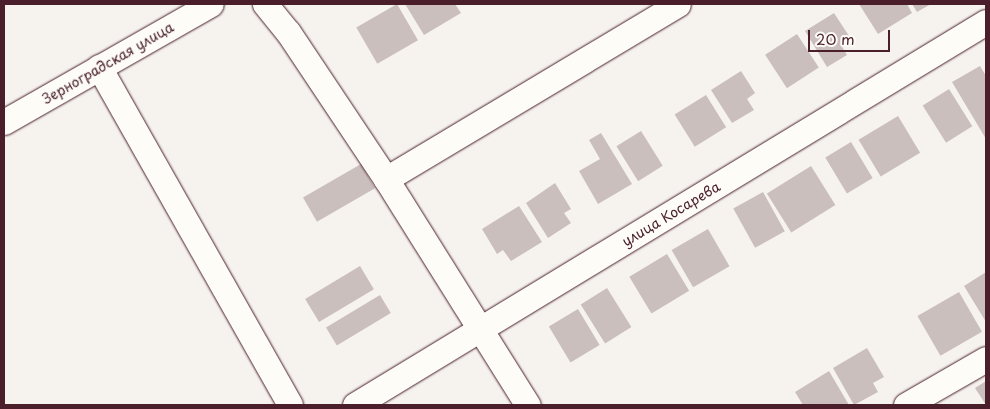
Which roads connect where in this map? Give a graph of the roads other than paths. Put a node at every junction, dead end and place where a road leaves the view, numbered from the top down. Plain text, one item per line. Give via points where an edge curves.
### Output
1 (211, 4) edge
2 (265, 4) edge
3 (678, 4) edge
4 (986, 22) edge
5 (100, 67) junction
6 (4, 122) edge
7 (386, 179) junction
8 (480, 329) junction
9 (986, 359) edge
10 (290, 405) edge
11 (355, 405) edge
12 (528, 405) edge
13 (906, 405) edge

1 - 5 street, Зерноградская улица
2 - 7 street via 288,32
3 - 7 street
4 - 8 street, улица Косарева
5 - 6 street, Зерноградская улица
5 - 10 street
7 - 8 street
8 - 11 street, улица Косарева
8 - 12 street
9 - 13 street

